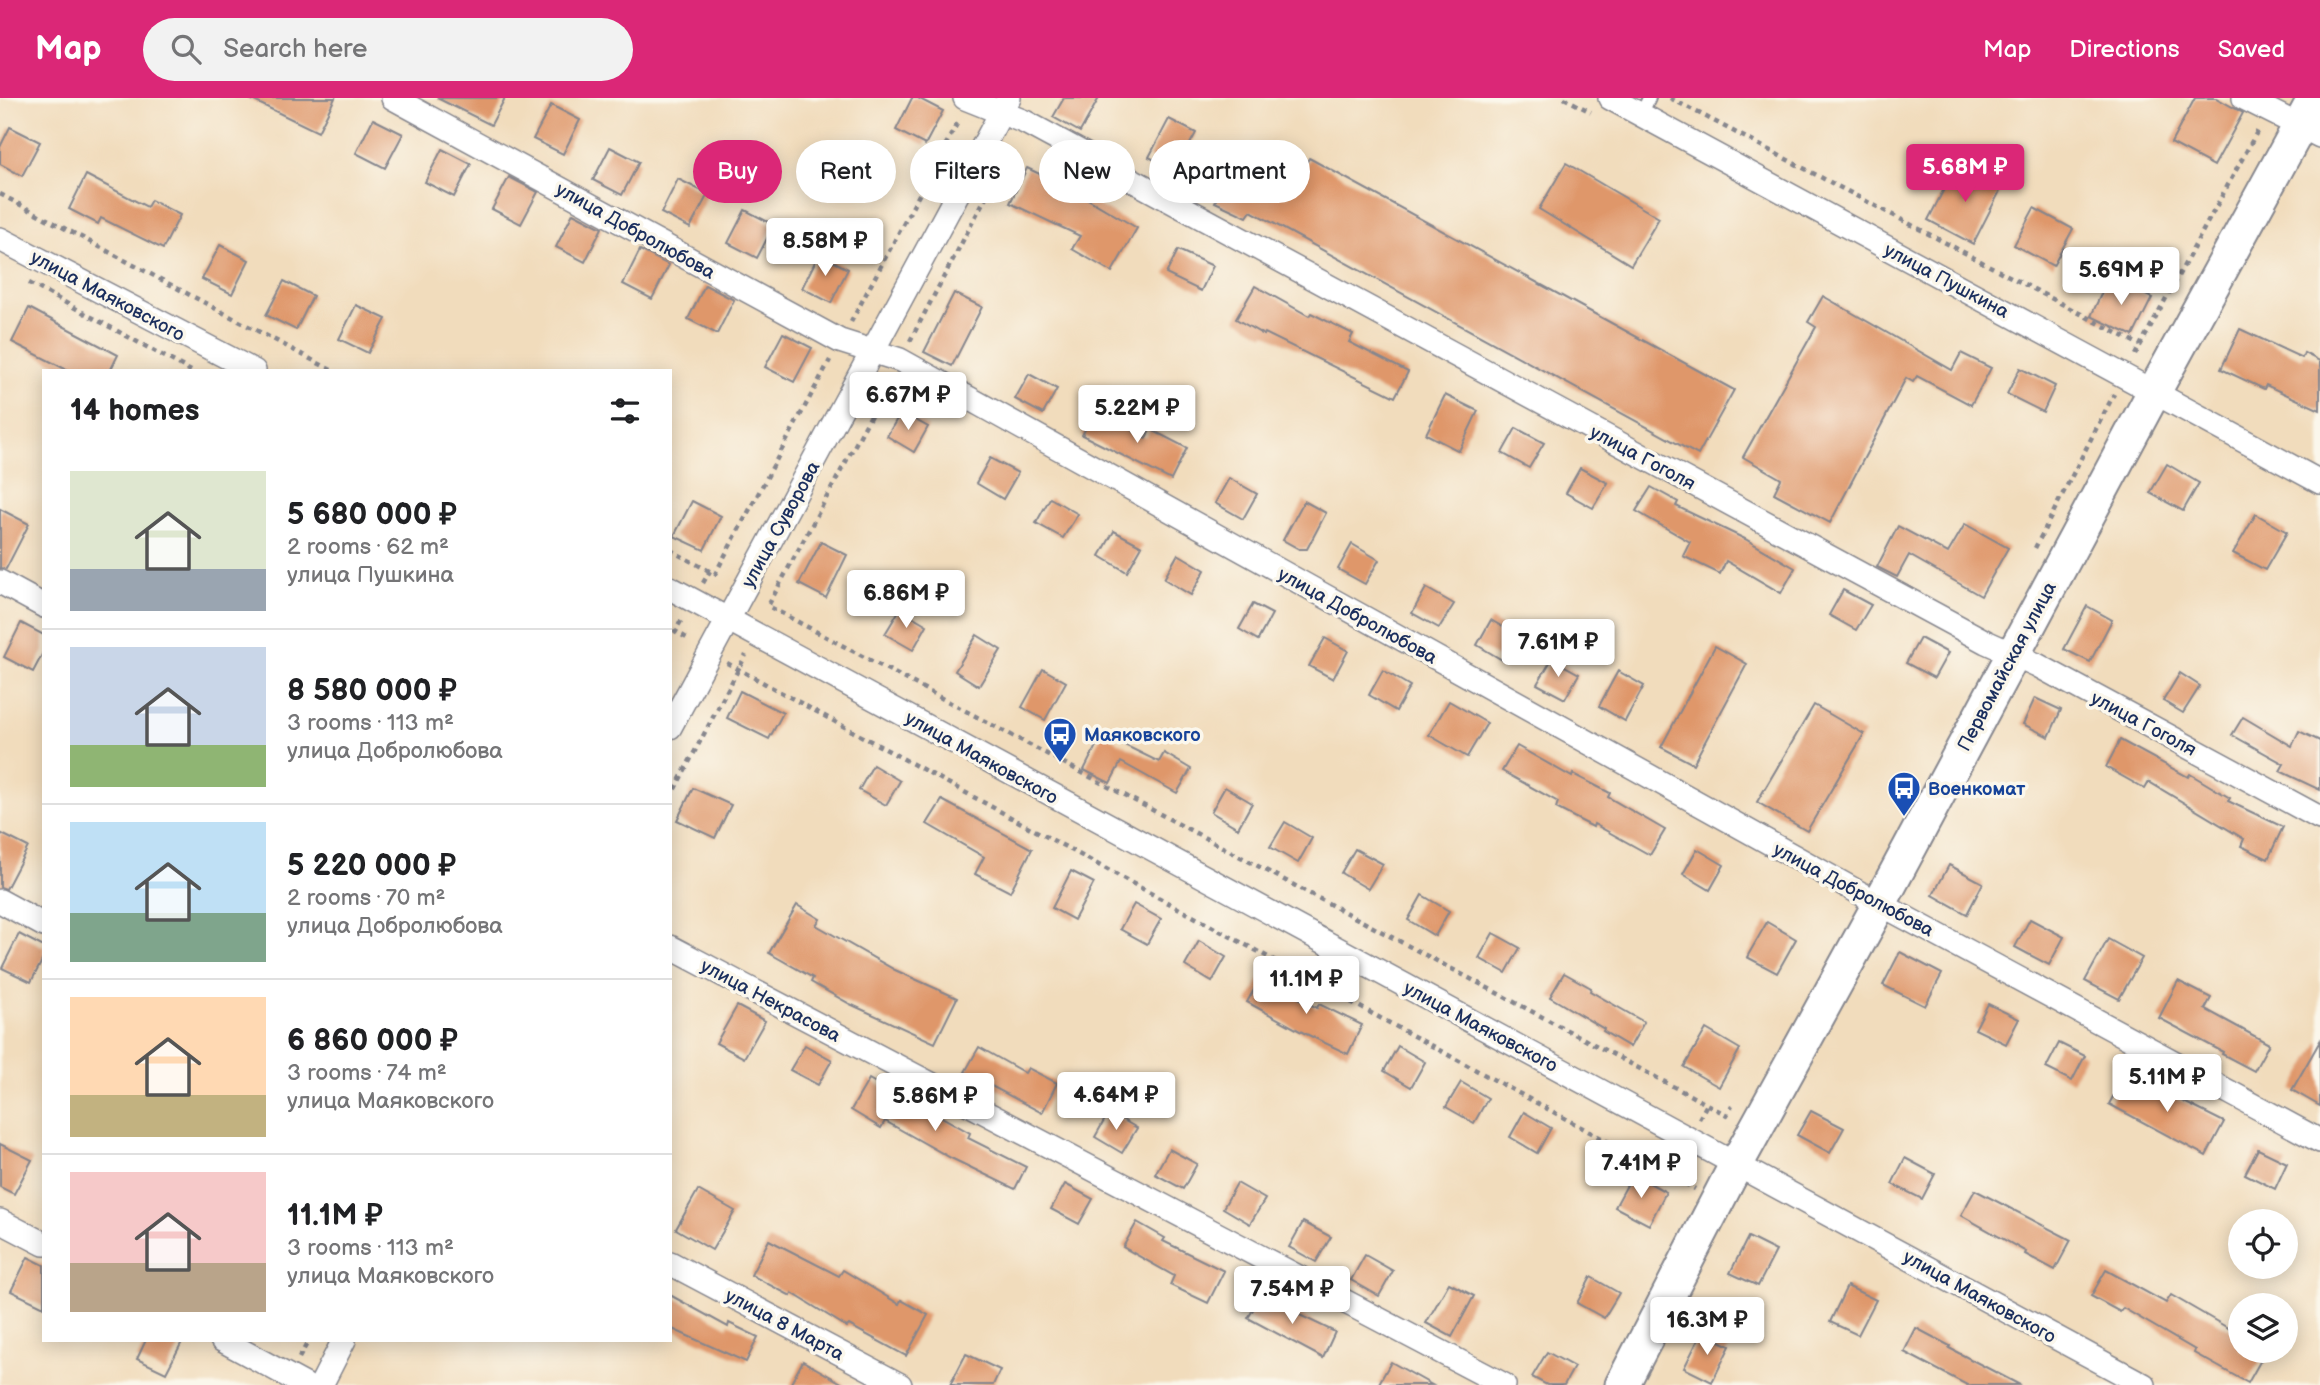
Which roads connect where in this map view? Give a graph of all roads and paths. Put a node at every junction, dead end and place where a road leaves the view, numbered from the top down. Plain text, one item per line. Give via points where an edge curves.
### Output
1 (393, 98) edge
2 (965, 98) edge
3 (1610, 98) edge
4 (1670, 98) edge
5 (2244, 98) edge
6 (1005, 106) edge
7 (1645, 106) edge
8 (2268, 111) junction
9 (2312, 119) edge
10 (0, 194) edge
11 (982, 203) edge
12 (0, 239) edge
13 (24, 281) dead end
14 (2140, 345) junction
15 (874, 351) junction
16 (900, 360) junction
17 (187, 369) edge
18 (250, 369) edge
19 (329, 369) edge
20 (2124, 375) junction
21 (2154, 392) junction
22 (2320, 482) edge
23 (2030, 557) dead end
24 (709, 571) dead end
25 (0, 582) edge
26 (672, 589) edge
27 (693, 600) junction
28 (42, 605) edge
29 (768, 606) junction
30 (728, 618) junction
31 (673, 630) edge
32 (758, 635) junction
33 (710, 652) junction
34 (2012, 654) junction
35 (737, 669) junction
36 (672, 723) edge
37 (672, 794) edge
38 (2320, 818) edge
39 (0, 901) edge
40 (1880, 903) junction
41 (42, 924) edge
42 (672, 948) edge
43 (1734, 1103) dead end
44 (2320, 1141) edge
45 (1737, 1163) junction
46 (1717, 1201) junction
47 (0, 1221) edge
48 (42, 1243) edge
49 (672, 1264) edge
50 (226, 1342) edge
51 (343, 1342) edge
52 (305, 1385) edge
53 (321, 1385) edge
54 (900, 1385) edge
55 (1504, 1385) edge
56 (1622, 1385) edge
57 (2144, 1385) edge

1 - 15 street, улица Добролюбова via 840,341
2 - 6 street, улица Гоголя
3 - 7 street, улица Пушкина
4 - 14 path
5 - 8 street
6 - 15 street, улица Суворова
6 - 34 street, улица Гоголя via 1025,122
7 - 20 street, улица Пушкина
8 - 9 street
8 - 14 path
9 - 21 street, Первомайская улица
10 - 19 path
11 - 16 path
12 - 18 street, улица Маяковского
13 - 17 path
14 - 20 path
15 - 16 street, улица Добролюбова
15 - 30 street, улица Суворова
16 - 29 path
16 - 40 street, улица Добролюбова
20 - 21 street, улица Пушкина
20 - 23 path
21 - 22 street, улица Пушкина
21 - 34 street, Первомайская улица
24 - 27 path
25 - 28 street
26 - 27 street, улица Маяковского
27 - 30 street, улица Маяковского
27 - 31 path
29 - 32 path
29 - 43 path via 1727,1115
30 - 32 street, улица Маяковского
30 - 33 street, улица Суворова
31 - 33 path
32 - 35 path
32 - 45 street, улица Маяковского
33 - 35 path
33 - 36 street, улица Суворова
34 - 38 street, улица Гоголя
34 - 40 street, Первомайская улица
35 - 37 path
35 - 46 path
39 - 41 street
40 - 44 street, улица Добролюбова
40 - 45 street, Первомайская улица
42 - 55 street, улица Некрасова
45 - 46 street, Первомайская улица
45 - 57 street, улица Маяковского
46 - 56 street, Первомайская улица
47 - 48 street
49 - 54 street, улица 8 Марта
50 - 52 street
51 - 53 street

